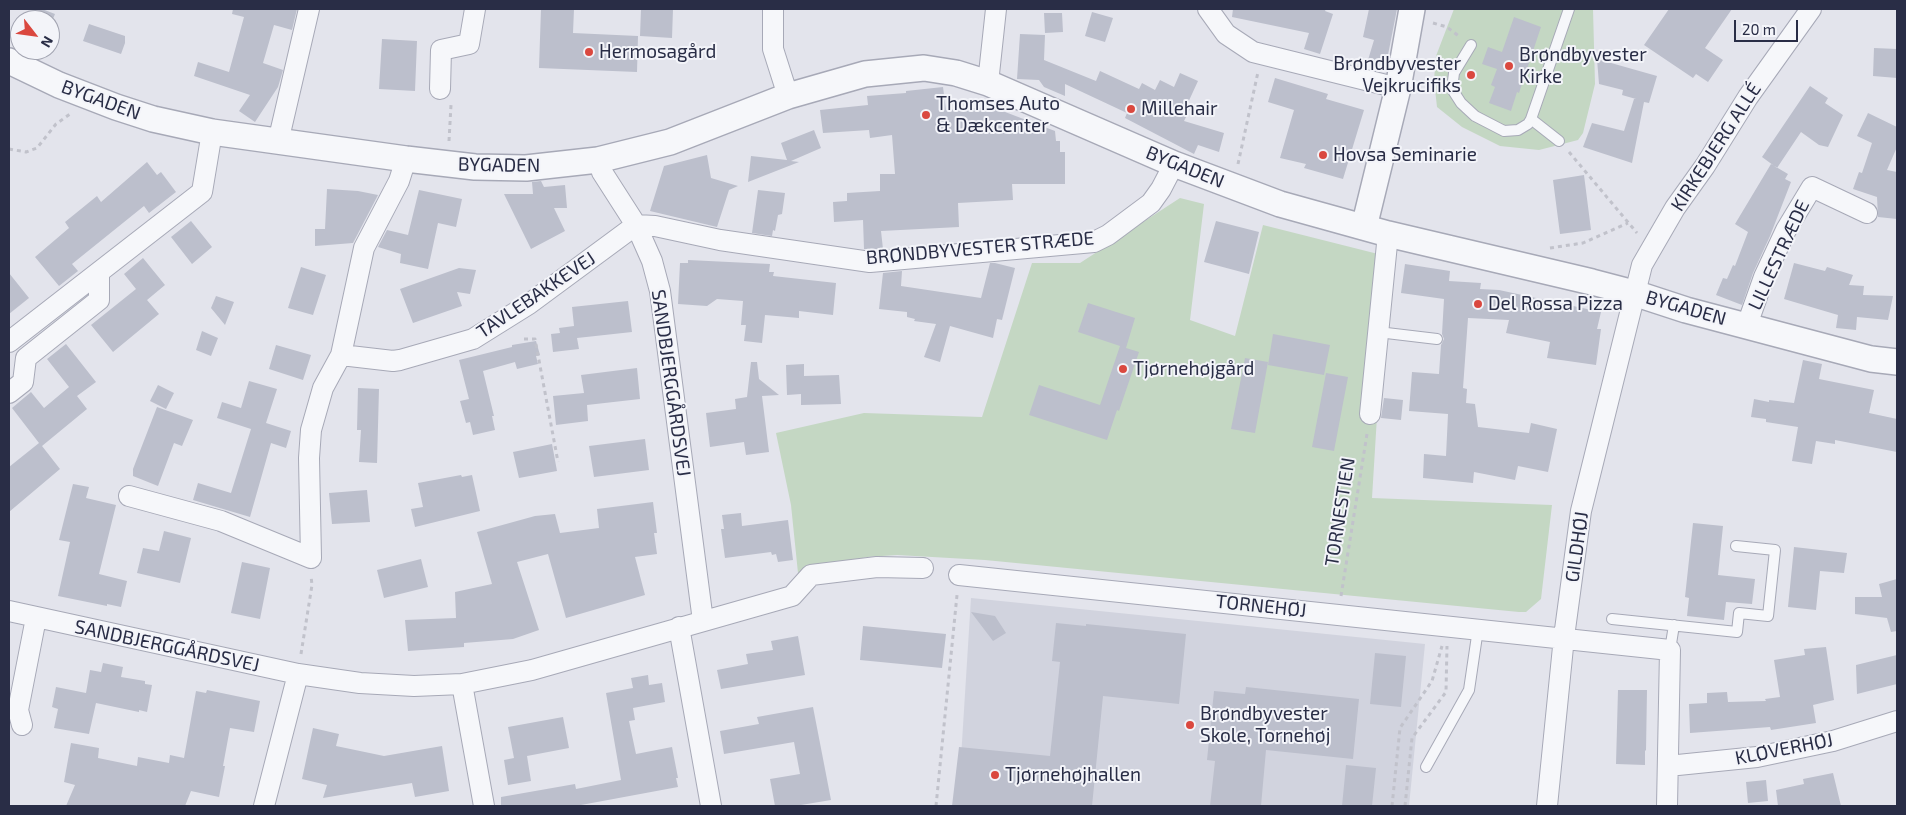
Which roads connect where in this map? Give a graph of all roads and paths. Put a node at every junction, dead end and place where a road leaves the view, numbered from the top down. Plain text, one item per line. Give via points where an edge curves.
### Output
1 (309, 9) edge
2 (475, 9) edge
3 (773, 9) edge
4 (996, 9) edge
5 (1208, 9) edge
6 (1569, 9) edge
7 (1811, 9) edge
8 (1411, 13) edge
9 (1471, 45) joint
10 (1262, 55) junction
11 (9, 61) edge
12 (988, 83) junction
13 (1398, 88) junction
14 (440, 90) joint
15 (788, 96) junction
16 (94, 99) junction
17 (1531, 119) junction
18 (212, 132) junction
19 (278, 142) junction
20 (1559, 142) joint
21 (9, 149) edge
22 (406, 159) junction
23 (598, 160) junction
24 (447, 164) junction
25 (1174, 164) junction
26 (1233, 187) junction
27 (1868, 213) dead end
28 (1628, 223) junction
29 (636, 225) junction
30 (1364, 227) junction
31 (1388, 234) junction
32 (1638, 234) dead end
33 (1518, 264) junction
34 (99, 272) junction
35 (1634, 293) junction
36 (1747, 326) junction
37 (1378, 332) junction
38 (1437, 338) dead end
39 (524, 339) dead end
40 (9, 342) edge
41 (341, 356) junction
42 (1897, 362) edge
43 (9, 393) edge
44 (1370, 414) joint
45 (558, 462) dead end
46 (128, 496) dead end
47 (1736, 546) dead end
48 (311, 558) junction
49 (924, 568) dead end
50 (959, 574) joint
51 (9, 611) edge
52 (1338, 614) junction
53 (36, 618) junction
54 (1612, 619) dead end
55 (703, 621) junction
56 (1674, 625) junction
57 (1447, 626) junction
58 (678, 627) junction
59 (1478, 629) junction
60 (1564, 637) junction
61 (1670, 650) junction
62 (298, 674) junction
63 (462, 684) junction
64 (1897, 721) edge
65 (22, 725) dead end
66 (1668, 766) junction
67 (1426, 767) dead end
68 (264, 806) edge
69 (484, 806) edge
70 (711, 806) edge
71 (936, 806) edge
72 (1392, 806) edge
73 (1405, 806) edge
74 (1548, 806) edge
75 (1667, 806) edge

1 - 19 street
2 - 14 street via 469,44 441,50
3 - 15 street via 774,49
4 - 12 street
5 - 10 street via 1226,34
6 - 17 lane
7 - 35 street, KIRKEBJERG ALLÉ via 1675,208 1642,265
8 - 9 path via 1447,27
8 - 13 street
9 - 17 lane via 1452,80 1452,89 1461,103 1475,116 1504,131 1524,128
10 - 13 street
10 - 26 path
11 - 16 street, BYGADEN
12 - 15 street, BYGADEN via 924,68 865,74
12 - 25 street, BYGADEN
13 - 30 street
14 - 24 path via 451,100
15 - 23 street, BYGADEN via 670,142
16 - 18 street, BYGADEN via 153,119
16 - 21 path via 56,124 37,148 26,152
17 - 20 lane
18 - 19 street, BYGADEN
18 - 34 street via 202,192
19 - 22 street, BYGADEN
20 - 28 path
22 - 24 street, BYGADEN
22 - 41 street via 399,181 364,248
23 - 24 street, BYGADEN via 526,168
23 - 29 street, SANDBJERGGÅRDSVEJ via 602,172
25 - 26 street, BYGADEN
25 - 29 street, BRØNDBYVESTER STRÆDE via 1151,203 1094,242 870,262
26 - 30 street, BYGADEN via 1280,204
27 - 36 street, LILLESTRÆDE via 1812,187 1786,230
28 - 32 path
28 - 33 path via 1583,243 1538,250
29 - 41 street, TAVLEBAKKEVEJ via 529,304 473,339 400,360
29 - 55 street, SANDBJERGGÅRDSVEJ via 652,261 660,291
30 - 31 street, BYGADEN
31 - 33 street, BYGADEN
31 - 37 street
33 - 35 street, BYGADEN
34 - 40 street
34 - 43 street via 99,300 26,358 23,382
35 - 36 street, BYGADEN
35 - 60 street, GILDHØJ via 1581,511
36 - 42 street, BYGADEN via 1871,359
37 - 38 lane
37 - 44 street
39 - 45 path via 535,339
41 - 48 street via 323,388 311,430
44 - 52 path, TORNESTIEN
46 - 48 street via 221,520
47 - 56 lane via 1775,550 1768,616 1739,613 1737,632
48 - 62 path via 312,585
49 - 55 street, SANDBJERGGÅRDSVEJ via 877,567 812,575 792,596
50 - 52 street, TORNEHØJ
50 - 71 path
51 - 53 street, SANDBJERGGÅRDSVEJ
52 - 57 street, TORNEHØJ
53 - 62 street, SANDBJERGGÅRDSVEJ
53 - 65 street via 18,710
54 - 56 lane
55 - 58 street, SANDBJERGGÅRDSVEJ
56 - 61 lane
57 - 59 street, TORNEHØJ
57 - 72 path via 1432,681 1400,728
57 - 73 path via 1446,692 1412,738
58 - 63 street, SANDBJERGGÅRDSVEJ via 532,670
58 - 70 street
59 - 60 street, TORNEHØJ
59 - 67 lane via 1469,690
60 - 61 street
60 - 74 street, GILDHØJ
61 - 66 street
62 - 63 street, SANDBJERGGÅRDSVEJ via 414,686
62 - 68 street
63 - 69 street
64 - 66 street, KLØVERHØJ via 1833,741 1757,757
66 - 75 street

